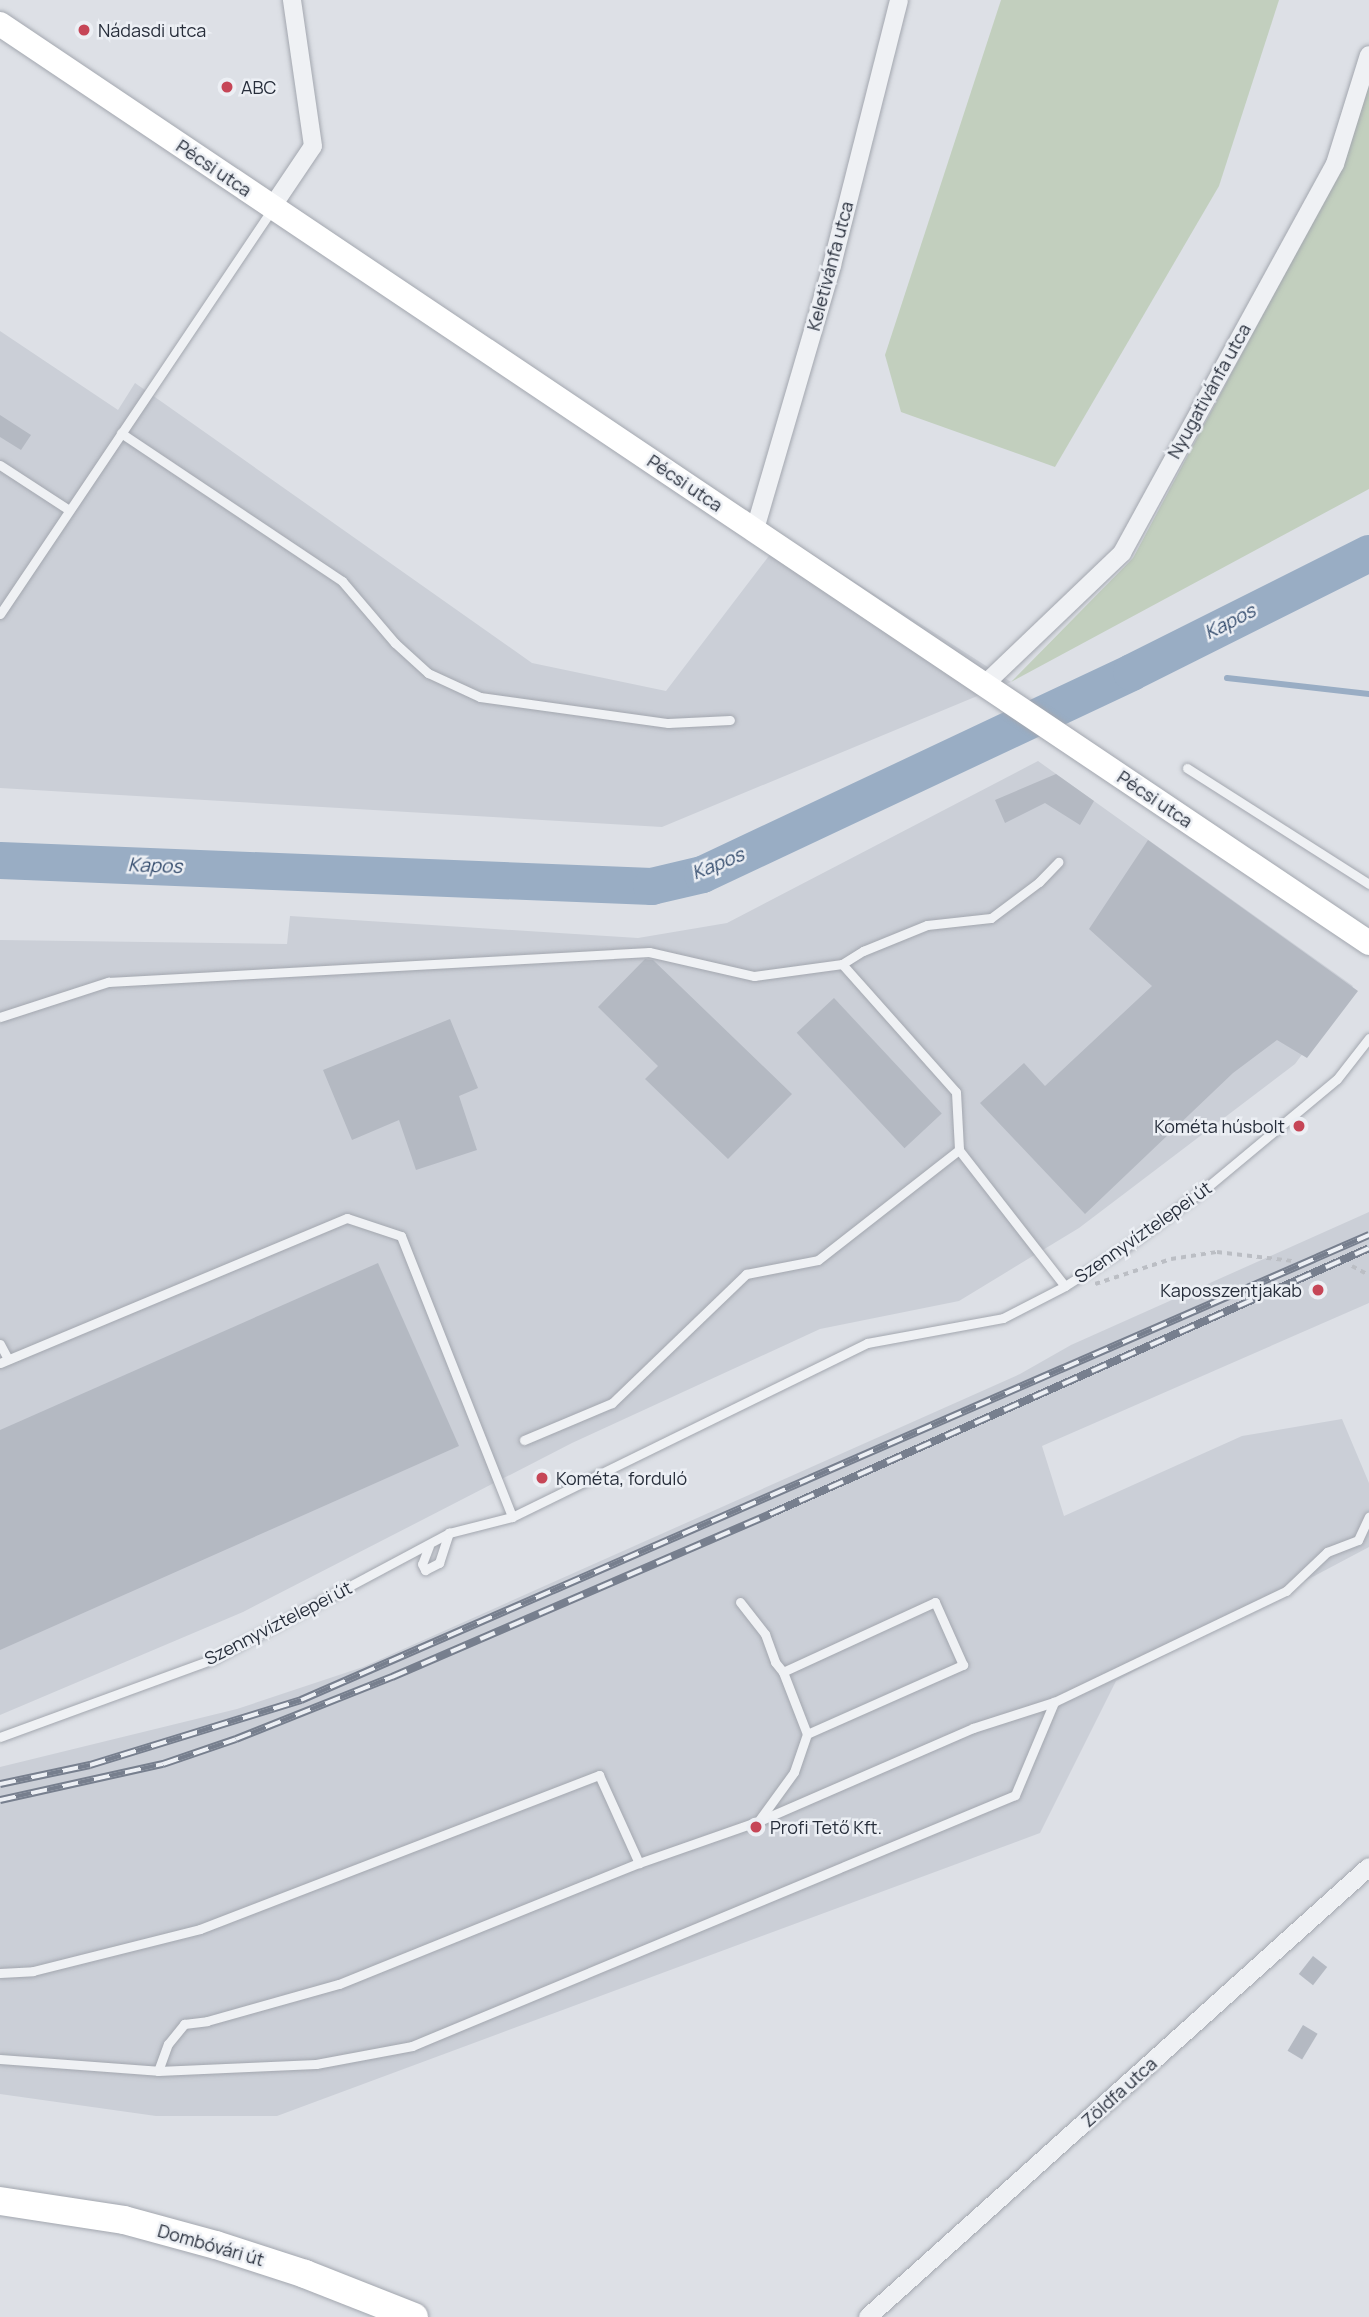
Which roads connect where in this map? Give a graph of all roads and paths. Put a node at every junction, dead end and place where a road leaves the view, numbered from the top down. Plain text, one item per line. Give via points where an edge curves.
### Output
1 (292, 0) edge
2 (899, 0) edge
3 (0, 24) edge
4 (1369, 55) edge
5 (272, 207) junction
6 (121, 433) junction
7 (0, 465) edge
8 (69, 510) junction
9 (755, 529) junction
10 (0, 614) edge
11 (995, 691) junction
12 (730, 720) dead end
13 (1187, 768) dead end
14 (1058, 862) dead end
15 (1369, 884) edge
16 (1369, 943) edge
17 (842, 964) junction
18 (0, 1017) edge
19 (1369, 1038) edge
20 (959, 1150) junction
21 (1293, 1261) dead end
22 (1352, 1266) dead end
23 (1369, 1275) edge
24 (1065, 1286) junction
25 (0, 1343) edge
26 (4, 1361) edge
27 (524, 1440) dead end
28 (1369, 1516) edge
29 (512, 1517) junction
30 (449, 1533) junction
31 (432, 1542) junction
32 (740, 1602) dead end
33 (783, 1672) junction
34 (1054, 1702) junction
35 (807, 1734) junction
36 (0, 1737) edge
37 (759, 1821) junction
38 (639, 1863) junction
39 (1368, 1871) edge
40 (0, 1973) edge
41 (0, 2059) edge
42 (158, 2071) junction
43 (0, 2200) edge
44 (414, 2317) edge
45 (868, 2317) edge

1 - 5 street via 313,146
2 - 9 street, Keletivánfa utca via 832,265
3 - 5 street, Pécsi utca
4 - 11 street, Nyugativánfa utca via 1335,164 1122,553
5 - 6 lane
5 - 9 street, Pécsi utca
6 - 8 lane
6 - 12 lane via 342,581 395,643 428,673 480,697 668,723
7 - 8 lane
8 - 10 lane
9 - 11 street, Pécsi utca
11 - 16 street, Pécsi utca
13 - 15 lane
14 - 17 lane via 991,918 927,925
17 - 18 lane via 754,976 649,952 108,982
17 - 20 lane via 956,1092
19 - 24 lane, Szennyvíztelepei út via 1337,1079 1206,1188
20 - 24 lane
20 - 27 lane via 818,1260 746,1274 612,1403
21 - 24 path via 1217,1252 1171,1259 1104,1284
22 - 23 path
24 - 29 lane, Szennyvíztelepei út via 1003,1318 867,1343
25 - 26 lane
26 - 29 lane via 347,1218 401,1236
28 - 34 lane via 1358,1540 1327,1552 1286,1591
29 - 30 lane
30 - 31 lane, Szennyvíztelepei út
30 - 31 lane via 439,1563 425,1570 424,1551
31 - 36 lane, Szennyvíztelepei út via 213,1659
32 - 33 lane via 765,1634
33 - 35 lane
33 - 35 lane via 935,1602 963,1665
34 - 37 lane via 973,1728
34 - 42 lane via 1015,1795 412,2046 316,2064
35 - 37 lane via 794,1772
37 - 38 lane
38 - 40 lane via 599,1775 200,1929 33,1970
38 - 42 lane via 339,1984 184,2024 168,2044
39 - 45 street, Zöldfa utca
41 - 42 lane
43 - 44 main road, Dombóvári út via 124,2220 216,2245

